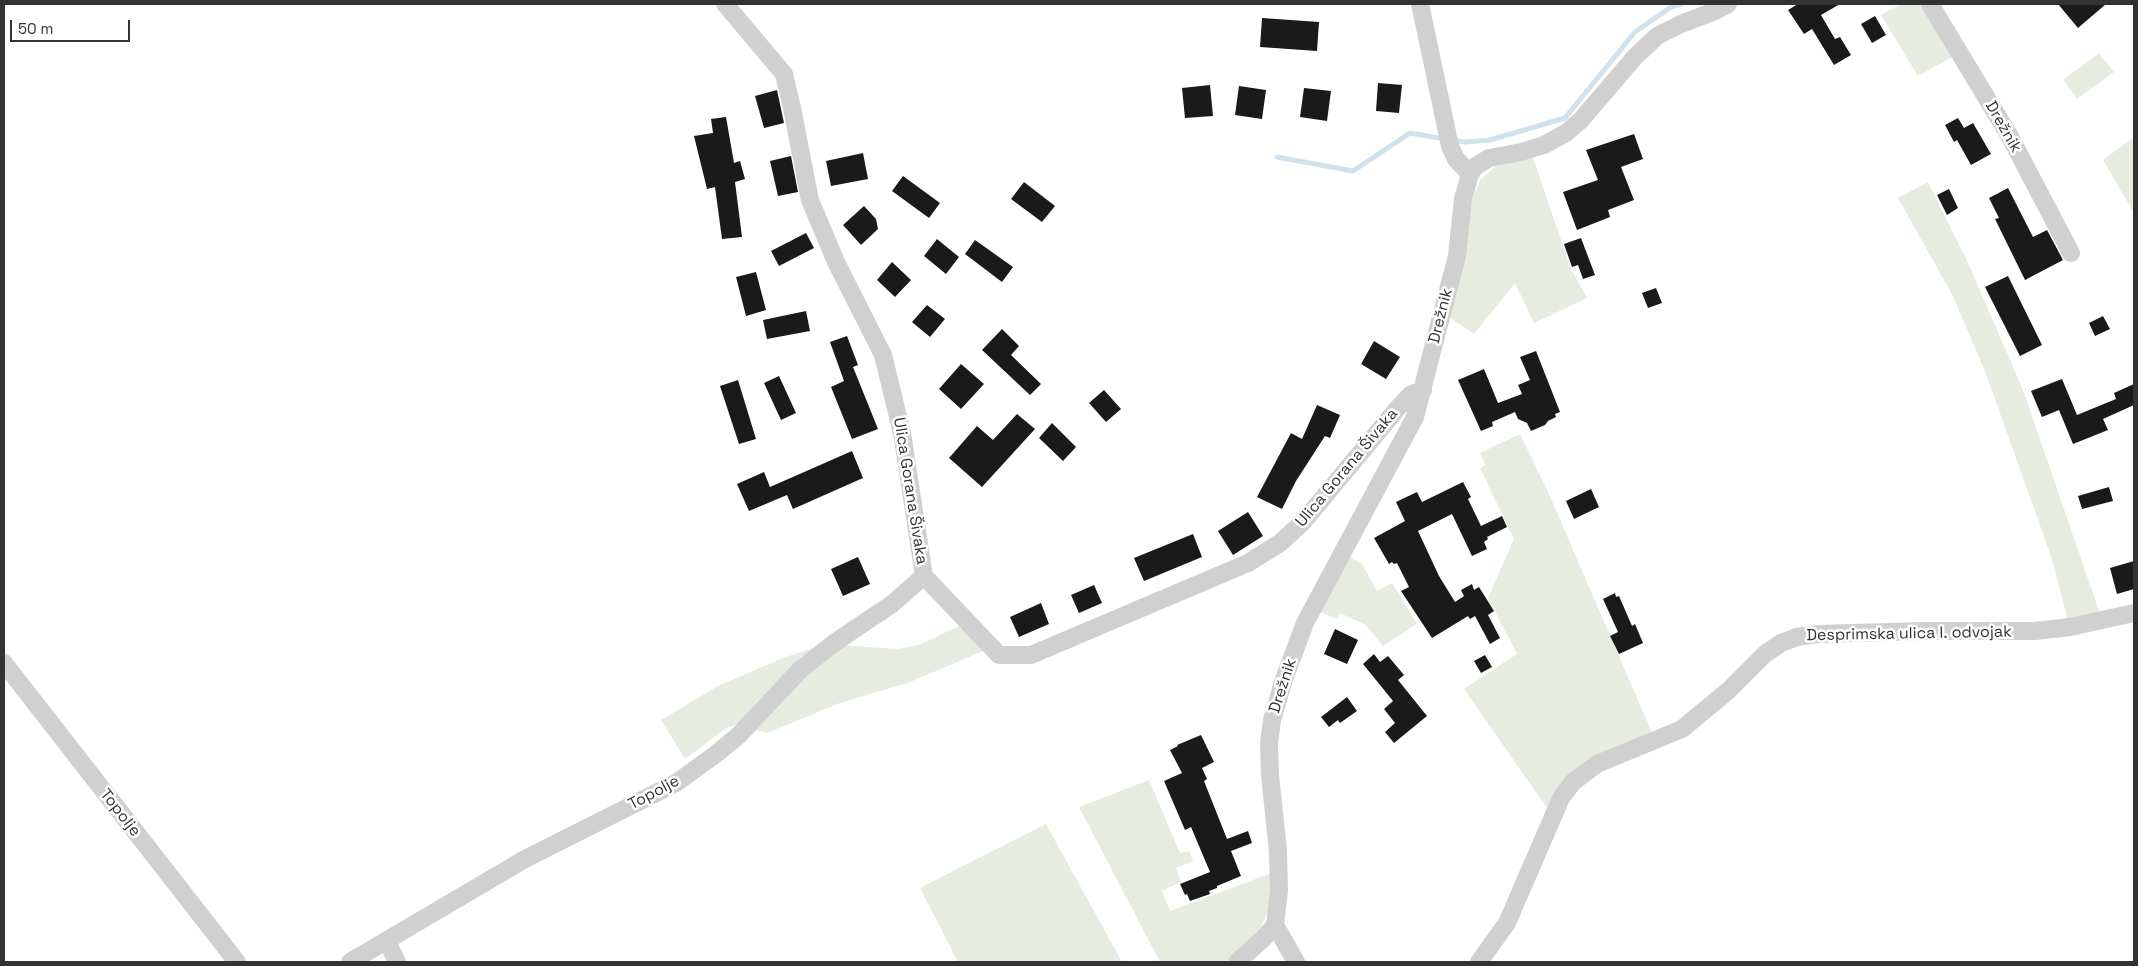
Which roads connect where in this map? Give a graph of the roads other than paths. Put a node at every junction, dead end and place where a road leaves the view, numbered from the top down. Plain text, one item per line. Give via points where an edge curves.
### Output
1 (725, 4) edge
2 (1420, 4) edge
3 (1728, 4) edge
4 (1930, 4) edge
5 (1470, 174) junction
6 (2071, 253) dead end
7 (1423, 390) junction
8 (924, 576) junction
9 (2134, 613) edge
10 (4, 663) edge
11 (1275, 925) junction
12 (387, 941) junction
13 (237, 962) edge
14 (350, 962) edge
15 (397, 962) edge
16 (1237, 962) edge
17 (1296, 962) edge
18 (1479, 962) edge

1 - 8 street, Ulica Gorana Šivaka via 784,74 810,200 836,262 883,355 902,432
2 - 5 street via 1450,146 1456,159
3 - 5 street via 1656,36 1566,133 1544,145 1489,158
4 - 6 street, Drežnik via 2009,135
5 - 7 street, Drežnik via 1463,199 1457,256
7 - 8 street, Ulica Gorana Šivaka via 1403,402 1303,522 1280,543 1248,563 1031,655 999,655
7 - 11 street, Drežnik via 1415,416 1305,623 1274,712 1269,743 1280,890
8 - 12 street, Topolje via 892,604 800,670 739,735 676,783 525,859
9 - 18 street, Desprimska ulica I. odvojak via 2035,631 1818,634 1781,643 1682,729 1597,764 1573,782 1562,798 1507,923
10 - 13 street, Topolje
11 - 16 street
11 - 17 street
12 - 14 street, Topolje
12 - 15 street

